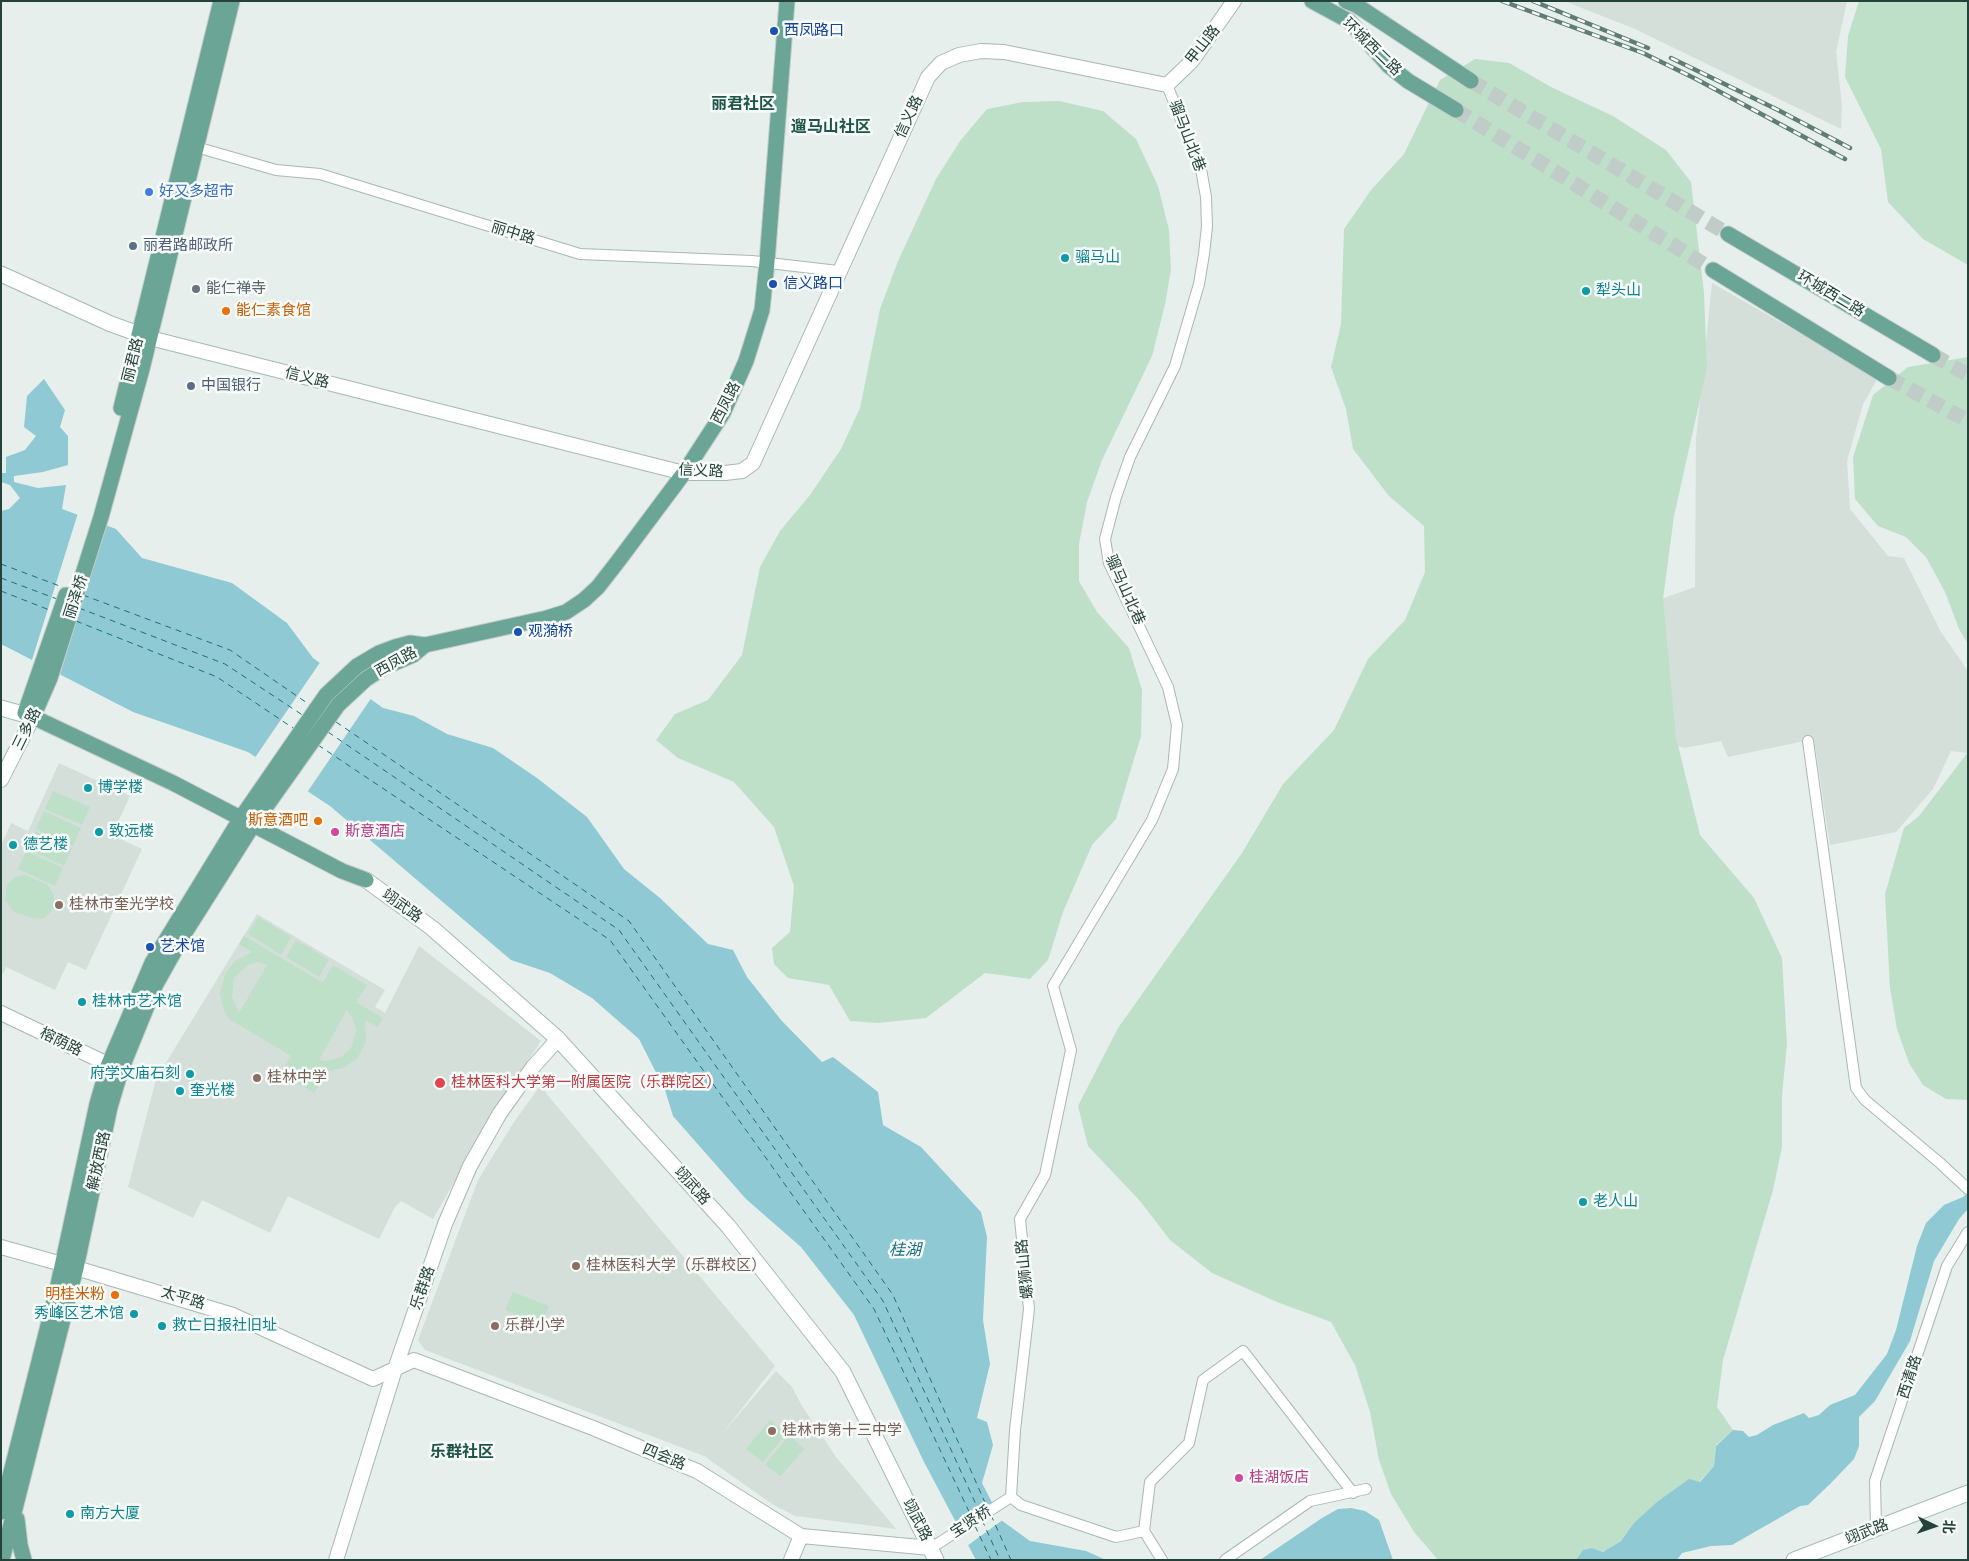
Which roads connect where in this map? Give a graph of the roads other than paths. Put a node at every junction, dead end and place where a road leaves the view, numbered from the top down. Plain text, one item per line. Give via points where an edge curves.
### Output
1 (221, 1) edge
2 (232, 1) edge
3 (787, 1) edge
4 (1234, 1) edge
5 (1312, 1) edge
6 (1346, 1) edge
7 (1471, 81) tunnel mouth
8 (1167, 86) junction
9 (1456, 110) tunnel mouth
10 (196, 146) junction
11 (1728, 234) tunnel mouth
12 (767, 262) junction
13 (1713, 270) tunnel mouth
14 (838, 272) junction
15 (1, 274) edge
16 (145, 336) junction
17 (1933, 355) tunnel mouth
18 (1889, 378) tunnel mouth
19 (684, 473) junction
20 (97, 516) joint
21 (44, 676) joint
22 (1, 708) edge
23 (30, 712) junction
24 (1808, 741) dead end
25 (1, 780) edge
26 (269, 790) joint
27 (249, 818) junction
28 (1, 1013) edge
29 (558, 1039) junction
30 (1071, 1050) joint
31 (114, 1068) junction
32 (1965, 1186) edge
33 (1968, 1232) edge
34 (1, 1248) edge
35 (69, 1266) junction
36 (395, 1369) junction
37 (1366, 1489) dead end
38 (1353, 1493) junction
39 (1968, 1493) edge
40 (1010, 1497) junction
41 (6, 1504) edge
42 (1876, 1528) junction
43 (1144, 1531) junction
44 (801, 1536) junction
45 (934, 1554) edge
46 (2, 1560) edge
47 (24, 1560) edge
48 (336, 1560) edge
49 (791, 1560) edge
50 (1162, 1560) edge
51 (1225, 1560) edge
52 (1794, 1560) edge

1 - 16 main road, 丽君路
2 - 10 main road, 丽君路
3 - 12 main road, 西凤路
4 - 8 street, 甲山路 via 1192,61
5 - 9 main road, 环城西二路 via 1349,21 1389,66
6 - 7 main road, 环城西二路
8 - 14 street, 信义路 via 1004,52 981,51 959,55 942,63 928,77
8 - 30 street, 骝马山北巷 via 1202,169 1207,226 1204,254 1197,292 1175,366 1130,457 1105,540 1109,563 1168,687 1177,724 1173,769 1152,820 1053,986
10 - 12 street, 丽中路 via 276,170 320,174 580,254
10 - 16 main road, 丽君路
11 - 17 main road, 环城西二路
12 - 14 street, 丽中路
12 - 19 main road, 西凤路 via 762,310 746,361 723,413
13 - 18 main road
14 - 19 street, 信义路 via 753,463 742,471
15 - 16 main road, 信义路
16 - 19 street, 信义路
16 - 20 main road, 丽君路
19 - 26 main road, 西凤路 via 598,587 566,612 425,645 413,655 362,673 326,695
20 - 21 main road, 丽泽桥
21 - 23 main road, 三多路
22 - 23 main road, 翊武路
23 - 25 street, 三多路
23 - 27 main road, 翊武路 via 176,776
24 - 32 street via 1856,1088 1865,1100
26 - 27 main road, 解放西路
27 - 29 main road, 翊武路 via 346,864 432,928
27 - 31 main road, 解放西路 via 152,963
28 - 31 street, 榕荫路
29 - 36 street, 乐群路 via 500,1113 470,1166 444,1224
29 - 45 main road, 翊武路 via 728,1226 843,1372
30 - 40 street, 螺狮山路 via 1045,1175 1020,1219 1029,1309
31 - 35 main road, 解放西路 via 97,1104
33 - 42 street, 西清路 via 1947,1266 1875,1481
34 - 35 street, 太平路
35 - 36 street, 太平路 via 233,1315 373,1379
35 - 41 main road, 解放西路
36 - 44 street, 四会路 via 414,1360 688,1467
36 - 48 street, 乐群路
37 - 38 street
38 - 43 street via 1243,1351 1203,1380 1189,1443 1150,1482
38 - 51 street via 1310,1501
39 - 42 main road, 翊武路
40 - 43 street via 1021,1504 1116,1537
40 - 45 street, 宝贤桥
41 - 46 main road, 解放西路
41 - 47 main road via 18,1528
42 - 52 main road, 翊武路
43 - 50 street
44 - 45 street, 四会路
44 - 49 street

